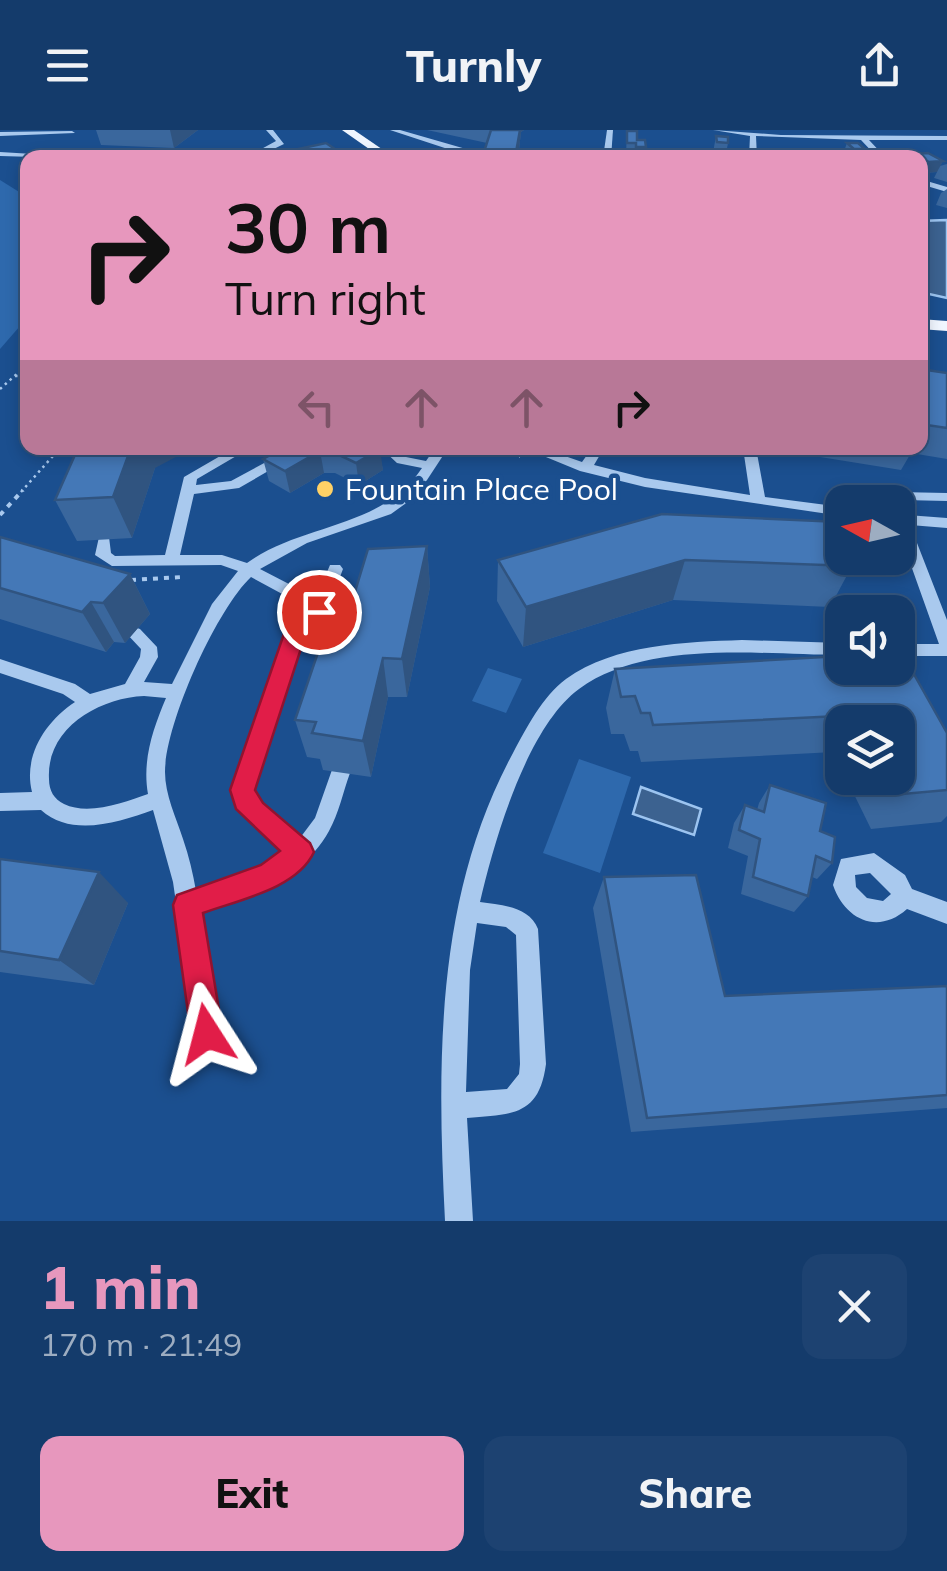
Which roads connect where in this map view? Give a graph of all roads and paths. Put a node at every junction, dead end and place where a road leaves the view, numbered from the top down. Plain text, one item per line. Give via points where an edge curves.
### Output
1 (269, 130) edge
2 (327, 130) edge
3 (346, 130) edge
4 (394, 130) edge
5 (716, 130) edge
6 (21, 131) edge
7 (74, 131) edge
8 (0, 134) edge
9 (753, 134) junction
10 (862, 135) edge
11 (947, 138) edge
12 (45, 150) edge
13 (264, 150) edge
14 (357, 150) edge
15 (377, 150) edge
16 (464, 150) edge
17 (753, 150) edge
18 (20, 371) edge
19 (15, 376) junction
20 (20, 376) edge
21 (0, 389) edge
22 (54, 455) edge
23 (230, 455) edge
24 (288, 455) edge
25 (396, 455) edge
26 (437, 455) edge
27 (551, 455) edge
28 (593, 455) edge
29 (751, 455) edge
30 (431, 466) junction
31 (585, 468) junction
32 (188, 490) junction
33 (915, 495) edge
34 (947, 497) edge
35 (758, 500) junction
36 (825, 510) edge
37 (0, 515) edge
38 (915, 516) edge
39 (947, 523) edge
40 (104, 540) dead end
41 (915, 552) edge
42 (171, 561) junction
43 (335, 569) dead end
44 (250, 570) junction
45 (321, 608) junction
46 (939, 608) edge
47 (134, 633) dead end
48 (947, 642) edge
49 (825, 649) edge
50 (915, 650) edge
51 (947, 650) edge
52 (0, 666) edge
53 (131, 689) junction
54 (179, 692) junction
55 (89, 702) junction
56 (340, 774) dead end
57 (160, 798) junction
58 (46, 801) junction
59 (0, 802) edge
60 (300, 852) junction
61 (904, 897) dead end
62 (187, 905) junction
63 (468, 911) junction
64 (947, 914) edge
65 (207, 1034) dead end
66 (454, 1106) junction
67 (458, 1221) edge

1 - 13 street via 280,142
2 - 14 main road
3 - 15 main road
4 - 16 street
5 - 9 street
6 - 7 street
6 - 8 street
7 - 12 street
9 - 10 street
9 - 17 street
10 - 11 street
18 - 19 path
19 - 20 path
19 - 21 path
22 - 37 path
23 - 32 street via 191,477
24 - 32 street via 234,484
25 - 30 street
26 - 30 street
27 - 31 street
28 - 31 street
29 - 35 street
30 - 44 street via 415,490 379,516 300,541
31 - 35 street via 652,486
32 - 42 street
33 - 34 street
35 - 36 street
38 - 39 street
40 - 42 street via 102,556 112,561
41 - 46 street
42 - 44 street via 222,560
43 - 45 street
44 - 45 street
44 - 54 street via 216,612
45 - 60 street via 298,625 243,780 245,801
46 - 48 street
47 - 53 street via 149,646 149,657
49 - 63 street via 642,652 578,680 554,701 514,765 490,824
50 - 51 street
52 - 55 street
53 - 54 street
53 - 55 street
54 - 57 street via 157,745
55 - 58 street via 45,746 38,786
56 - 60 street via 321,825
57 - 58 street via 100,816 72,816
57 - 62 street
58 - 59 street
60 - 62 street via 270,875
61 - 64 street
62 - 65 street
63 - 66 street via 458,974
63 - 66 street via 510,917 528,929 533,1064 524,1094 514,1100
66 - 67 street

